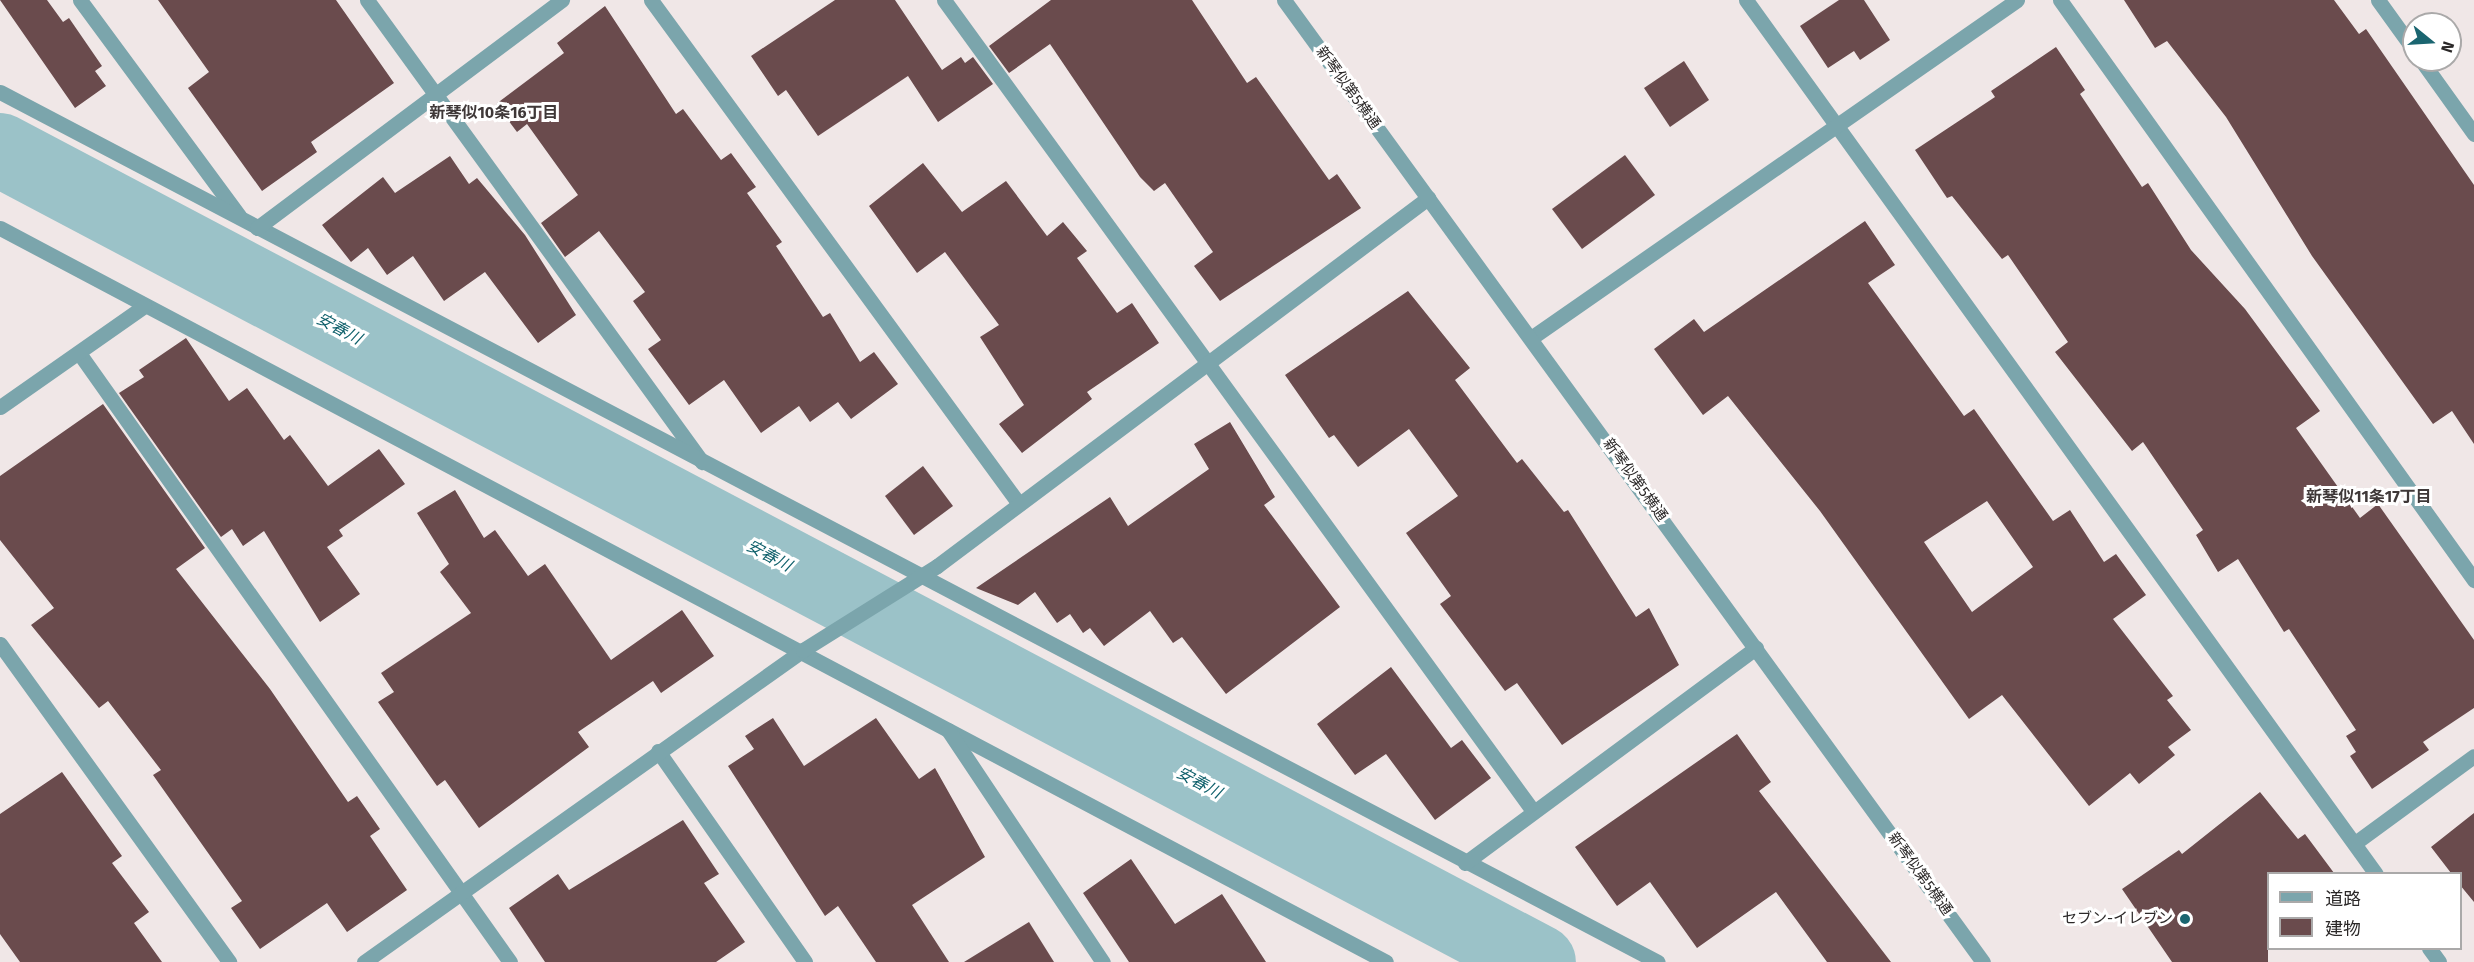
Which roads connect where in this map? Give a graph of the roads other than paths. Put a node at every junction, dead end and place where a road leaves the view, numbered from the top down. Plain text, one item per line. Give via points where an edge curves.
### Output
1 (80, 0) edge
2 (367, 0) edge
3 (562, 0) edge
4 (651, 0) edge
5 (944, 0) edge
6 (1284, 0) edge
7 (1746, 0) edge
8 (2017, 0) edge
9 (2060, 0) edge
10 (2378, 0) edge
11 (2402, 33) edge
12 (2430, 72) edge
13 (0, 92) edge
14 (434, 94) junction
15 (1836, 125) junction
16 (2474, 134) edge
17 (1428, 198) junction
18 (240, 219) junction
19 (0, 228) edge
20 (257, 228) junction
21 (144, 306) junction
22 (1531, 338) junction
23 (79, 353) junction
24 (1207, 364) junction
25 (0, 407) edge
26 (704, 465) junction
27 (1019, 504) junction
28 (918, 577) junction
29 (2474, 580) edge
30 (0, 644) edge
31 (1756, 648) junction
32 (803, 650) junction
33 (946, 727) junction
34 (658, 751) junction
35 (2474, 756) edge
36 (1533, 811) junction
37 (2355, 843) junction
38 (1465, 863) junction
39 (2375, 872) edge
40 (461, 892) junction
41 (229, 962) edge
42 (364, 962) edge
43 (510, 962) edge
44 (805, 962) edge
45 (1102, 962) edge
46 (1386, 962) edge
47 (1658, 962) edge
48 (1983, 962) edge

1 - 18 street
2 - 14 street
3 - 14 street
4 - 27 street
5 - 24 street
6 - 17 street, 新琴似第5横通
7 - 15 street
8 - 15 street
9 - 29 street
10 - 11 street
12 - 16 street
13 - 18 street
14 - 20 street
14 - 26 street
15 - 22 street
15 - 37 street
17 - 22 street, 新琴似第5横通
17 - 24 street
18 - 20 street
19 - 21 street
20 - 26 street
21 - 23 street
21 - 32 street
22 - 31 street, 新琴似第5横通
23 - 25 street
23 - 40 street
24 - 27 street
24 - 36 street
26 - 28 street
27 - 28 street
28 - 32 street
28 - 38 street
30 - 41 street
31 - 36 street
31 - 48 street, 新琴似第5横通
32 - 33 street
32 - 34 street
33 - 45 street
33 - 46 street
34 - 40 street
34 - 44 street
35 - 37 street
36 - 38 street
37 - 39 street
38 - 47 street
40 - 42 street
40 - 43 street

